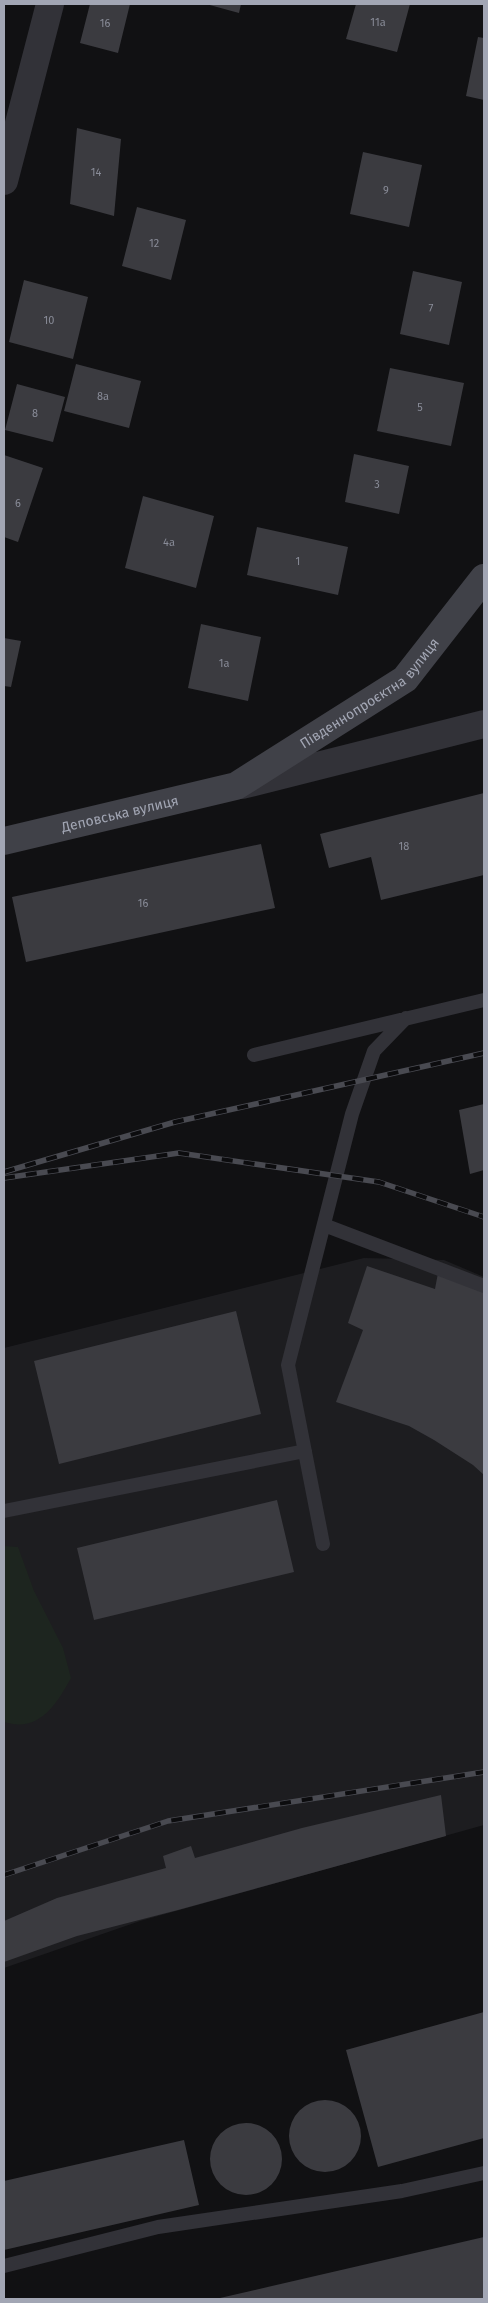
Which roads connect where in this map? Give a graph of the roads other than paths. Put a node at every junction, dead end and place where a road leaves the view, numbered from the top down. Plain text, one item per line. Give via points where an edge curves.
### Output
1 (50, 4) edge
2 (4, 182) edge
3 (484, 578) edge
4 (484, 724) edge
5 (236, 786) junction
6 (4, 841) edge
7 (484, 1000) edge
8 (406, 1018) junction
9 (254, 1055) dead end
10 (324, 1225) junction
11 (484, 1286) edge
12 (305, 1451) junction
13 (4, 1510) edge
14 (323, 1544) dead end
15 (484, 2173) edge
16 (4, 2266) edge

1 - 2 street
3 - 5 main road, Південнопроєктна вулиця via 405,678
4 - 5 street
5 - 6 main road, Деповська вулиця
7 - 8 lane
8 - 9 lane
8 - 10 lane via 374,1051 352,1114
10 - 11 lane
10 - 12 lane via 288,1365
12 - 13 lane
12 - 14 lane
15 - 16 lane via 402,2191 158,2227

